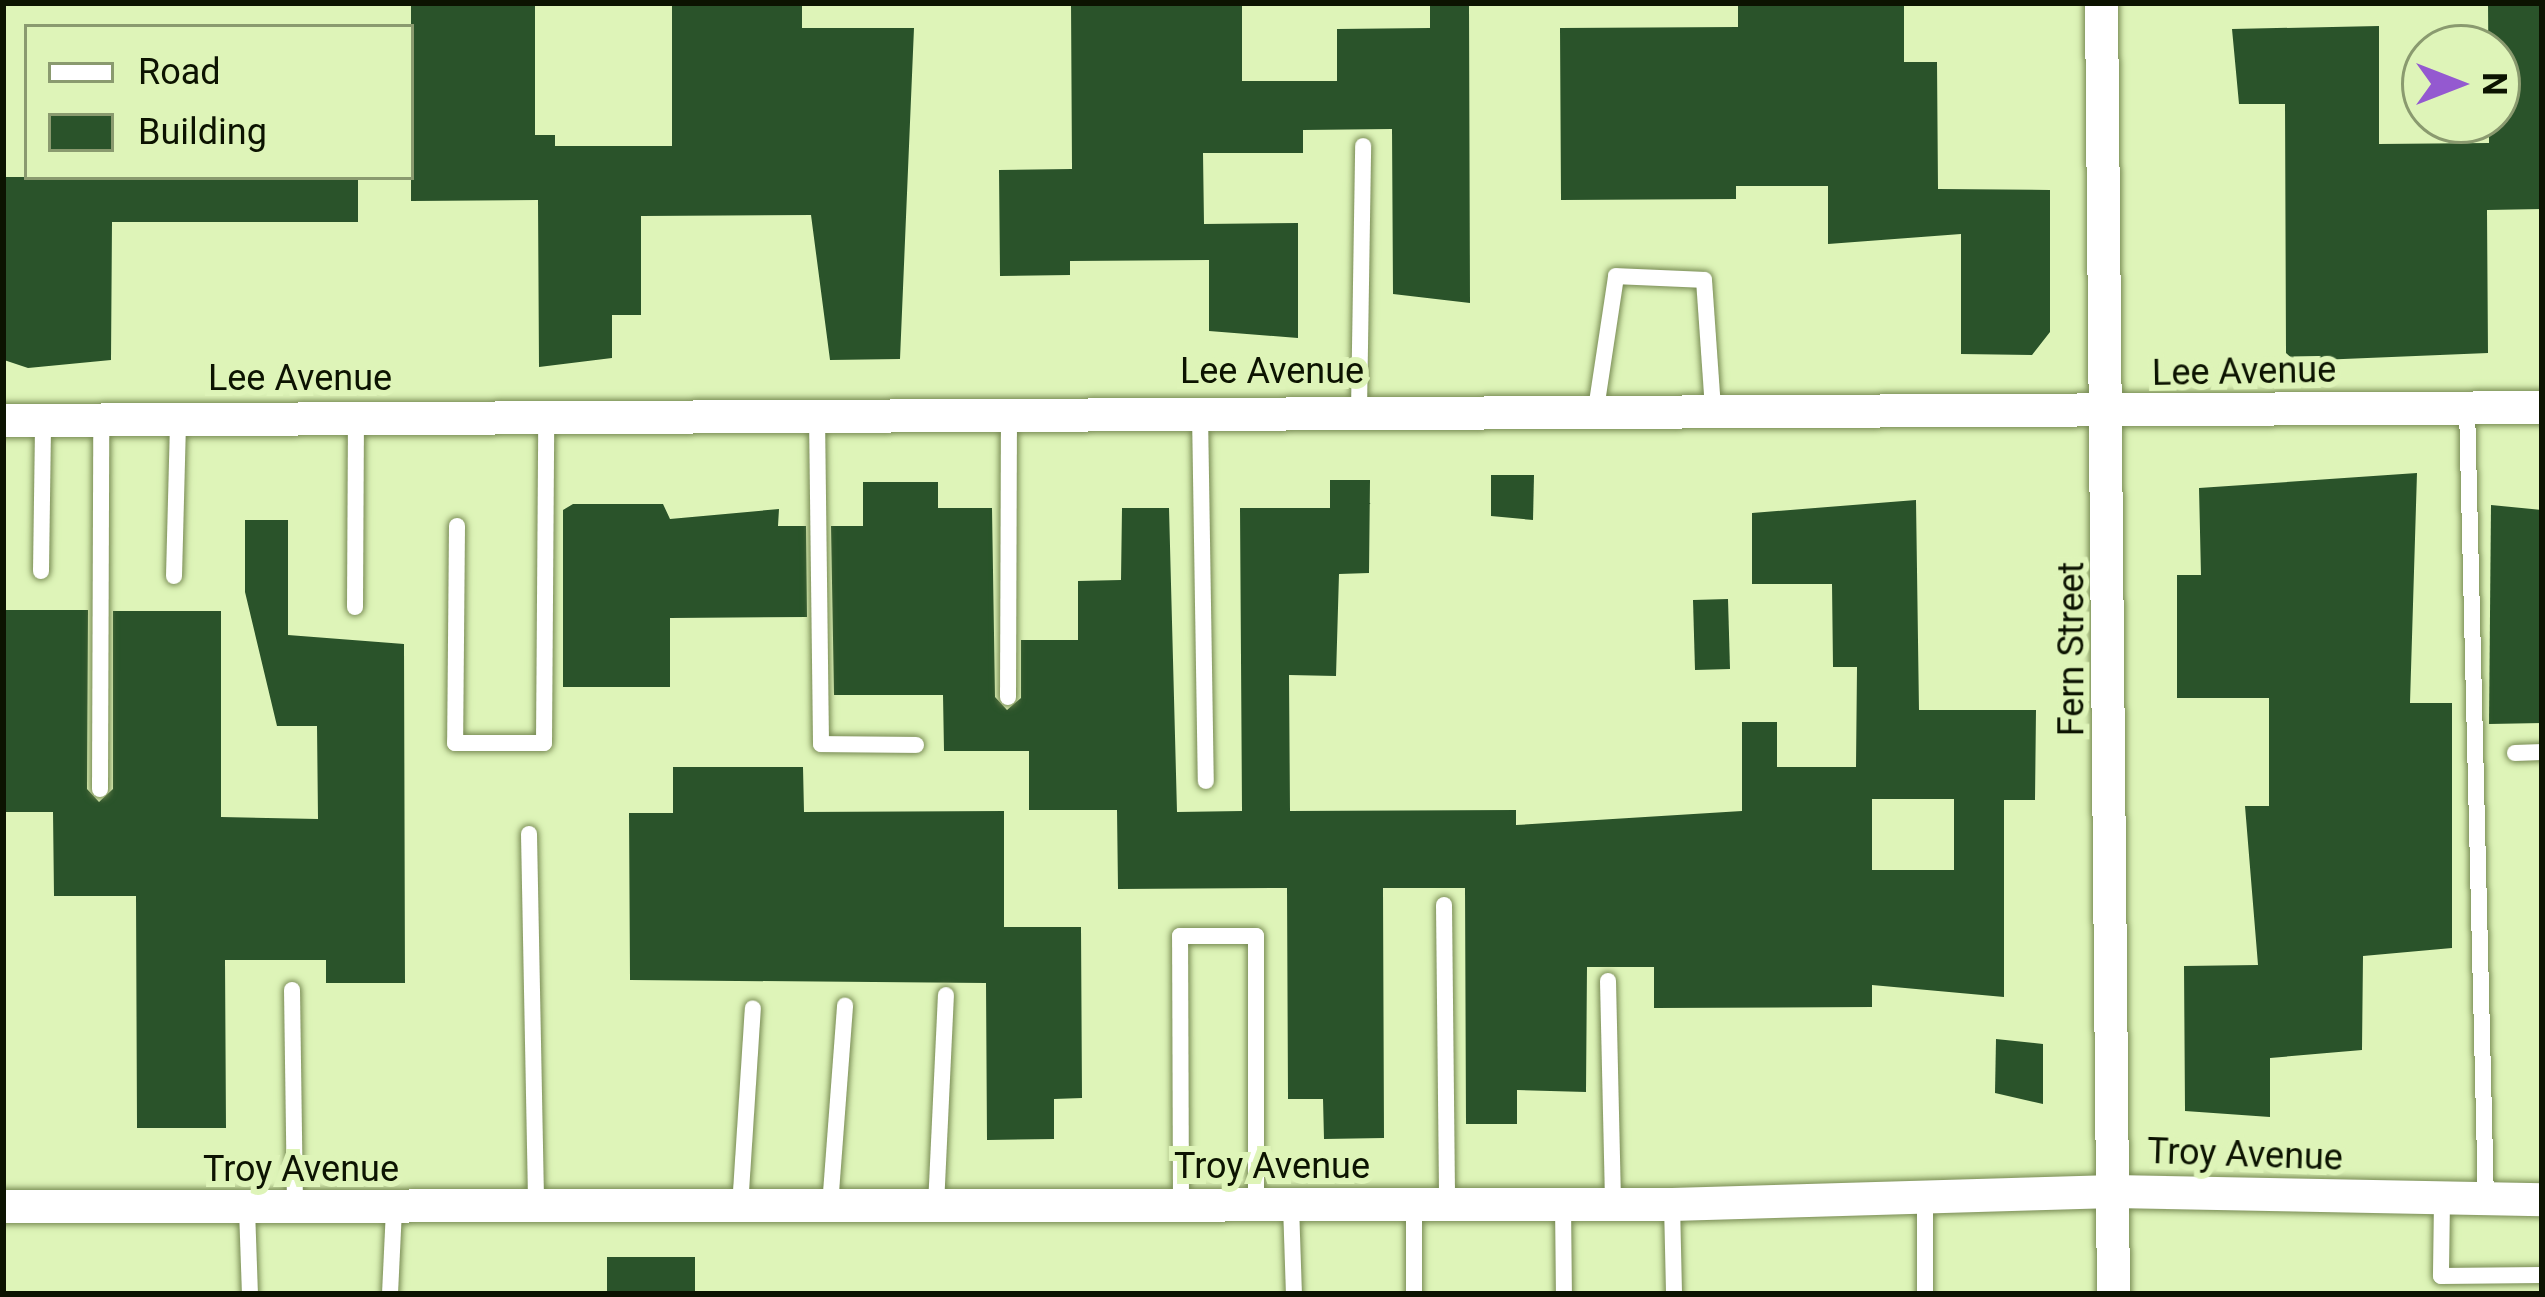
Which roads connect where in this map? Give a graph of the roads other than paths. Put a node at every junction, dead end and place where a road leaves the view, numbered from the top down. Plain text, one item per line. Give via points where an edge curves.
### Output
1 (2101, 3) edge
2 (1363, 146) dead end
3 (2467, 406) junction
4 (2542, 407) edge
5 (1713, 408) junction
6 (1596, 409) junction
7 (1359, 411) junction
8 (1200, 412) junction
9 (1009, 413) junction
10 (2110, 413) junction
11 (817, 415) junction
12 (546, 417) junction
13 (356, 418) junction
14 (101, 419) junction
15 (178, 419) junction
16 (3, 420) edge
17 (43, 420) junction
18 (457, 526) dead end
19 (41, 572) dead end
20 (174, 576) dead end
21 (355, 607) dead end
22 (1008, 698) dead end
23 (916, 745) dead end
24 (2542, 752) edge
25 (2515, 753) dead end
26 (1206, 782) dead end
27 (100, 789) dead end
28 (529, 834) dead end
29 (1444, 905) dead end
30 (1608, 981) dead end
31 (292, 991) dead end
32 (946, 995) dead end
33 (844, 1006) dead end
34 (753, 1008) dead end
35 (2113, 1191) junction
36 (1925, 1194) junction
37 (2442, 1199) junction
38 (2486, 1199) junction
39 (2542, 1199) edge
40 (1563, 1204) junction
41 (1613, 1204) junction
42 (1672, 1204) junction
43 (1256, 1205) junction
44 (1291, 1205) junction
45 (1430, 1205) junction
46 (3, 1206) edge
47 (1181, 1206) junction
48 (830, 1207) junction
49 (936, 1207) junction
50 (536, 1208) junction
51 (740, 1208) junction
52 (247, 1209) junction
53 (295, 1209) junction
54 (394, 1209) junction
55 (2542, 1275) edge
56 (250, 1294) edge
57 (390, 1294) edge
58 (1294, 1294) edge
59 (1414, 1294) edge
60 (1564, 1294) edge
61 (1674, 1294) edge
62 (1925, 1294) edge
63 (2113, 1294) edge

1 - 10 street, Fern Street
2 - 7 lane
3 - 4 street, Lee Avenue
3 - 10 street, Lee Avenue
3 - 38 lane
5 - 6 street, Lee Avenue
5 - 6 lane via 1704,280 1616,276
5 - 10 street, Lee Avenue
6 - 7 street, Lee Avenue
7 - 8 street, Lee Avenue
8 - 9 street, Lee Avenue
8 - 26 lane
9 - 11 street, Lee Avenue
9 - 22 lane
10 - 35 street, Fern Street
11 - 12 street, Lee Avenue
11 - 23 lane via 821,744
12 - 13 street, Lee Avenue
12 - 18 lane via 544,743 455,743
13 - 15 street, Lee Avenue
13 - 21 lane
14 - 15 street, Lee Avenue
14 - 17 street, Lee Avenue
14 - 27 lane
15 - 20 lane
16 - 17 street, Lee Avenue
17 - 19 lane
24 - 25 lane
28 - 50 lane
29 - 45 lane
30 - 41 lane
31 - 53 lane
32 - 49 lane
33 - 48 lane
34 - 51 lane
35 - 36 street, Troy Avenue
35 - 37 street, Troy Avenue
35 - 63 street, Fern Street
36 - 42 street, Troy Avenue
36 - 62 lane
37 - 38 street, Troy Avenue
37 - 55 lane via 2441,1276
38 - 39 street, Troy Avenue
40 - 41 street, Troy Avenue
40 - 45 street, Troy Avenue
40 - 60 lane
41 - 42 street, Troy Avenue
42 - 61 lane
43 - 44 street, Troy Avenue
43 - 47 street, Troy Avenue
43 - 47 lane via 1256,935 1180,935
44 - 45 street, Troy Avenue
44 - 58 lane
45 - 59 lane
46 - 52 street, Troy Avenue
47 - 49 street, Troy Avenue
48 - 49 street, Troy Avenue
48 - 51 street, Troy Avenue
50 - 51 street, Troy Avenue
50 - 54 street, Troy Avenue
52 - 53 street, Troy Avenue
52 - 56 lane
53 - 54 street, Troy Avenue
54 - 57 lane

